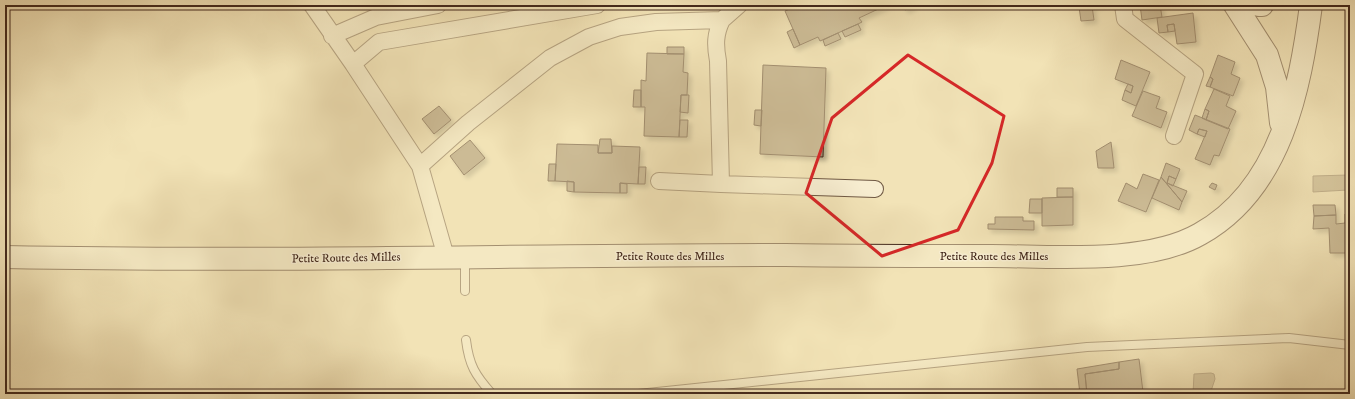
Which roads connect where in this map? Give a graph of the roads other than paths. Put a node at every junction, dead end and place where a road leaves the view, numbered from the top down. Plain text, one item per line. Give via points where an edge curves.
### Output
1 (312, 5) edge
2 (438, 5) edge
3 (597, 5) edge
4 (739, 5) edge
5 (1123, 5) edge
6 (1235, 5) edge
7 (1311, 5) edge
8 (722, 20) junction
9 (332, 36) junction
10 (353, 64) junction
11 (1174, 136) dead end
12 (1282, 136) junction
13 (420, 166) junction
14 (659, 181) dead end
15 (721, 184) junction
16 (876, 189) dead end
17 (5, 257) edge
18 (455, 257) junction
19 (465, 291) dead end
20 (466, 340) dead end
21 (1350, 345) edge
22 (492, 394) edge
23 (638, 394) edge

1 - 9 street
2 - 9 street via 376,17
3 - 10 street via 379,42
4 - 8 street
5 - 11 street via 1124,19 1195,74
6 - 12 main road via 1267,55 1277,87
7 - 12 main road, Petite Route des Milles via 1306,45
8 - 13 street via 656,22 620,27 589,36 550,58 468,123
8 - 15 street via 715,45 718,61
9 - 10 street
10 - 13 street
12 - 18 main road, Petite Route des Milles via 1267,168 1236,207 1216,225 1195,237 1147,253 1083,256
13 - 18 street
14 - 15 street
15 - 16 street
17 - 18 main road, Petite Route des Milles via 142,260
18 - 19 lane
20 - 22 lane via 468,358 476,377
21 - 23 lane via 1289,338 1087,347

